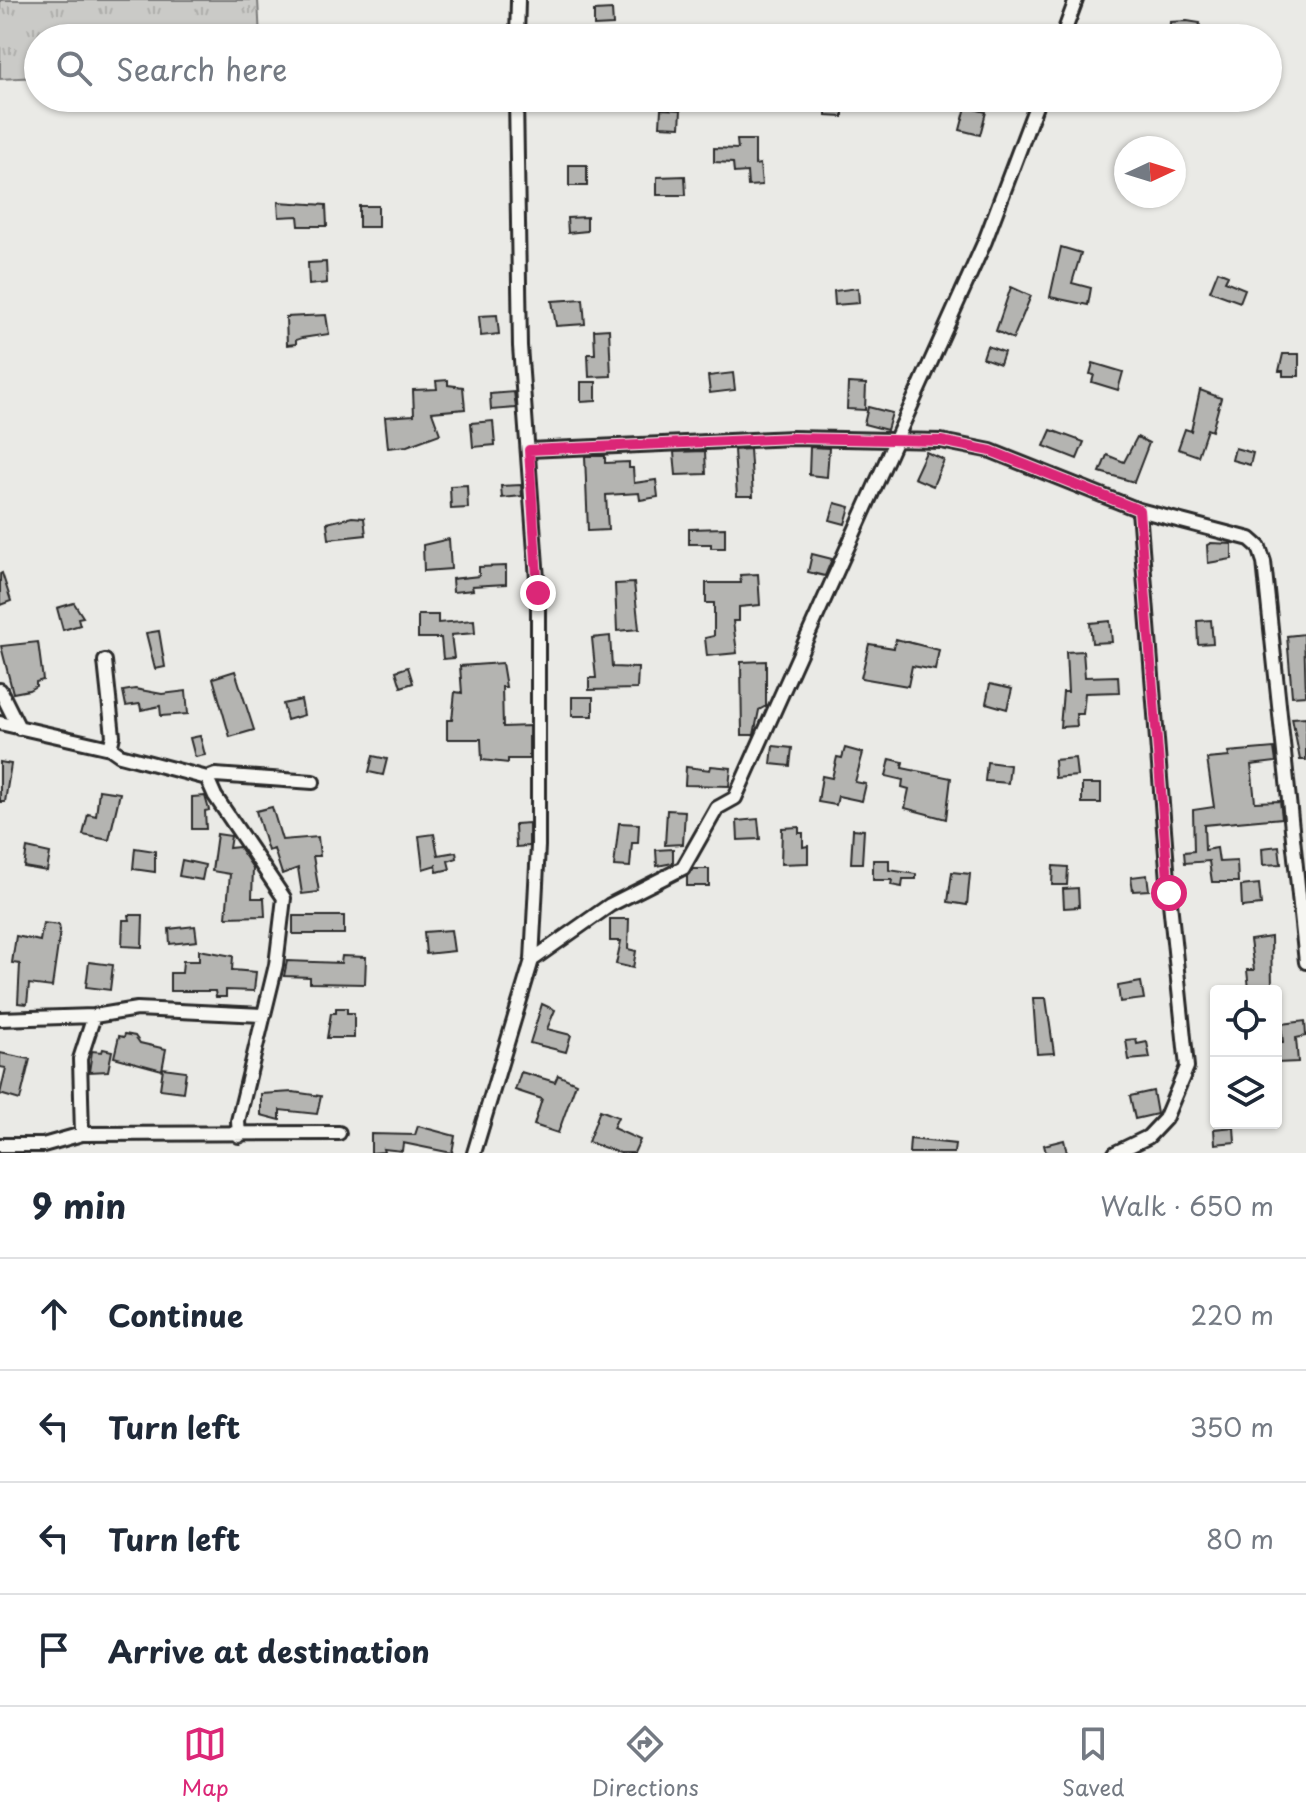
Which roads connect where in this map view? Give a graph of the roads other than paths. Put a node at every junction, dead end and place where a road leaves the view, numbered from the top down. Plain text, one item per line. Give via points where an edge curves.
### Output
1 (518, 0) edge
2 (1076, 0) edge
3 (517, 24) edge
4 (1067, 24) edge
5 (516, 112) edge
6 (1034, 112) edge
7 (899, 440) junction
8 (529, 450) junction
9 (1139, 510) junction
10 (105, 661) dead end
11 (0, 690) edge
12 (0, 723) edge
13 (19, 728) junction
14 (110, 748) junction
15 (207, 778) junction
16 (313, 782) dead end
17 (532, 960) junction
18 (1306, 962) edge
19 (262, 1015) junction
20 (94, 1016) junction
21 (0, 1019) edge
22 (339, 1133) dead end
23 (82, 1134) junction
24 (239, 1136) junction
25 (0, 1145) edge
26 (474, 1153) edge
27 (1115, 1153) edge

1 - 3 street
2 - 4 street
5 - 8 street via 520,346
6 - 7 street
7 - 8 street via 793,438
7 - 9 street via 991,451
7 - 17 street via 735,798 717,808 683,868 610,905
8 - 17 street via 541,732
9 - 18 street via 1250,539 1259,547
9 - 27 street via 1187,1067 1165,1119 1148,1137
10 - 14 street
11 - 13 street
12 - 13 street
13 - 14 street
14 - 15 street
15 - 16 street
15 - 19 street via 284,898 276,965
17 - 26 street
19 - 20 street via 137,1009
19 - 24 street
20 - 21 street
20 - 23 street via 80,1059
22 - 24 street
23 - 24 street
23 - 25 street via 43,1145

